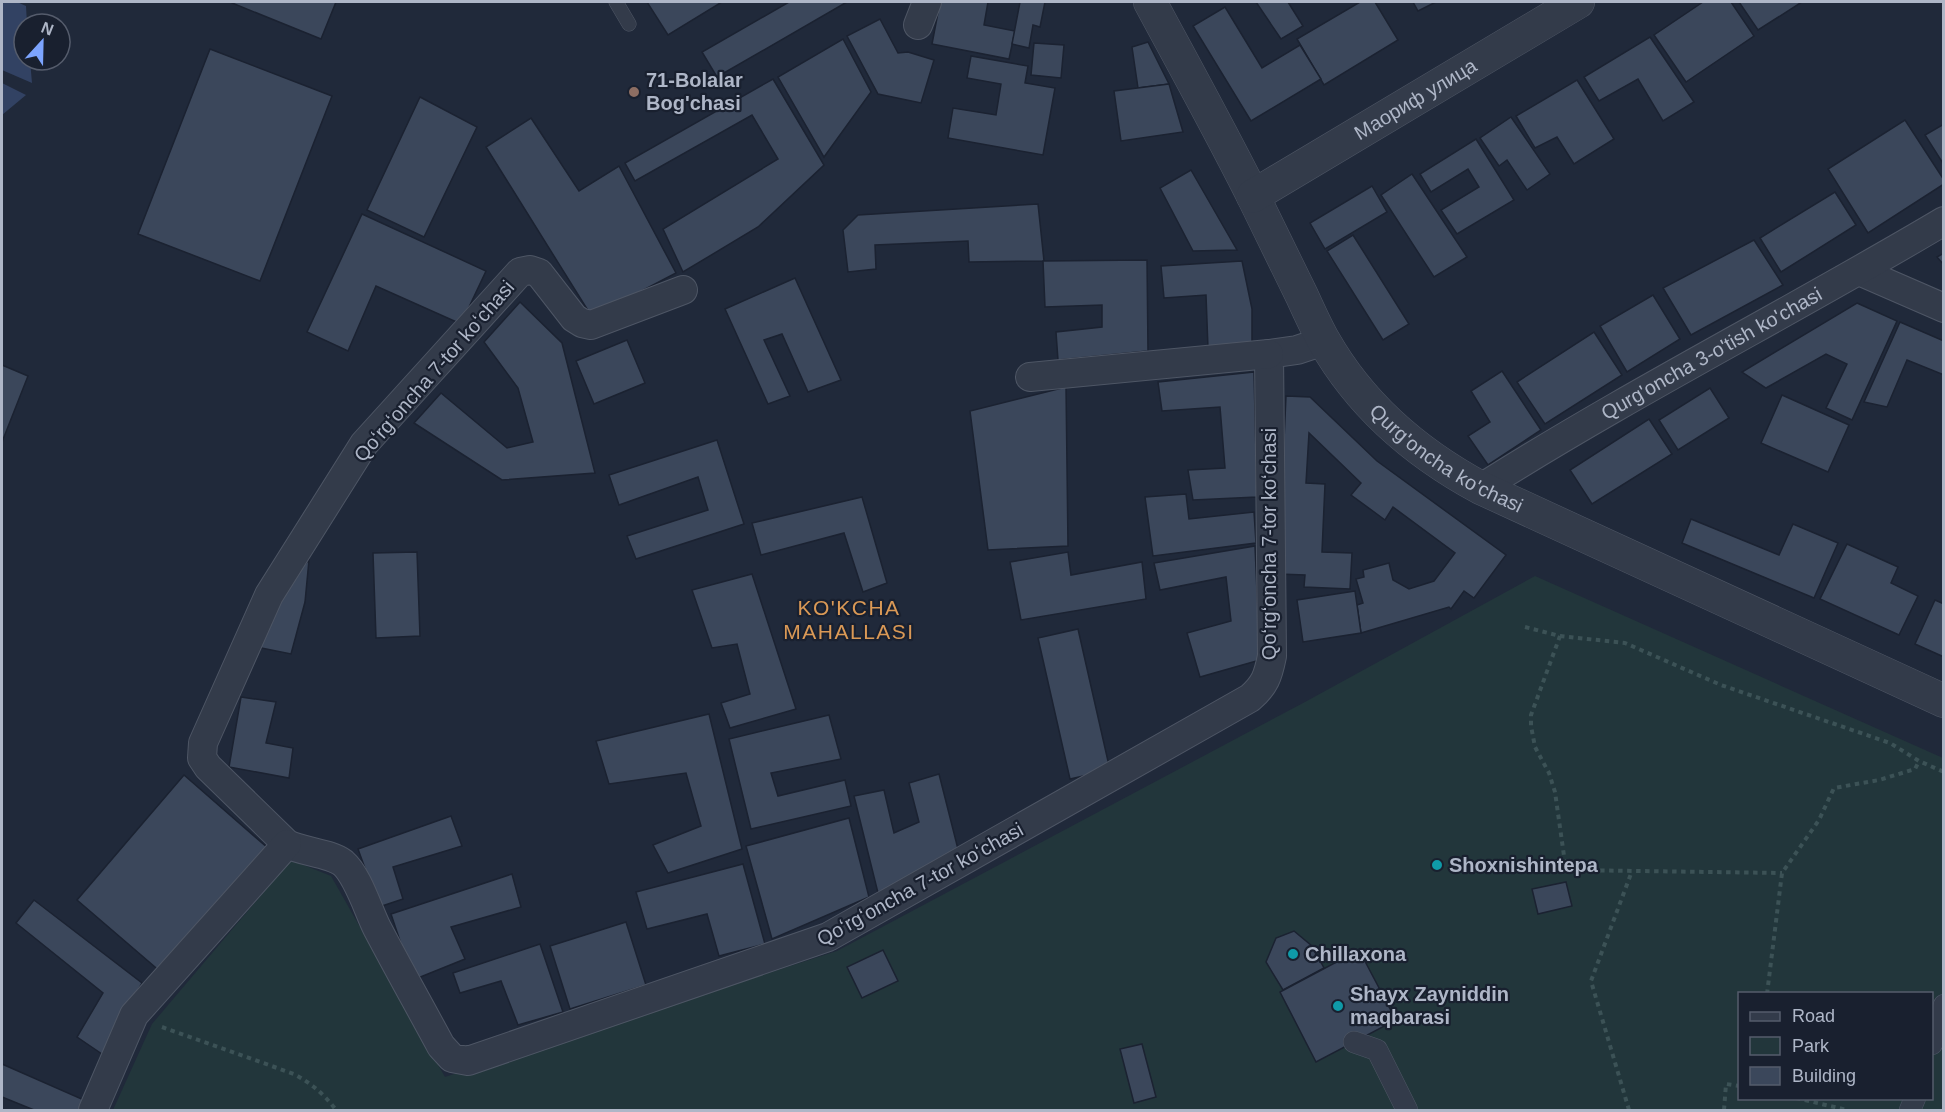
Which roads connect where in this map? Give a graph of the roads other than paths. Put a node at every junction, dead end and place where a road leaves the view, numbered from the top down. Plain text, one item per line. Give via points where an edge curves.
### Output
1 (616, 2) edge
2 (1150, 2) edge
3 (1578, 2) edge
4 (629, 24) dead end
5 (1253, 196) junction
6 (1944, 221) edge
7 (1859, 271) junction
8 (683, 290) dead end
9 (1944, 308) edge
10 (1324, 341) junction
11 (1269, 354) junction
12 (1030, 377) dead end
13 (1481, 488) junction
14 (1944, 700) edge
15 (287, 844) junction
16 (1944, 1005) edge
17 (1933, 1041) edge
18 (1354, 1042) dead end
19 (93, 1110) edge
20 (1407, 1110) edge

1 - 4 lane
2 - 5 street, Qurg'oncha ko'chasi
3 - 5 street, Маориф улица
5 - 10 street, Qurg'oncha ko'chasi
6 - 7 street, Qurg'oncha 3-o'tish ko'chasi
7 - 9 street
7 - 13 street, Qurg'oncha 3-o'tish ko'chasi
8 - 15 street, Qoʻrgʻoncha 7-tor koʻchasi via 591,325 574,318 539,273 520,272 364,444 269,595 203,743 202,758 208,767
10 - 11 street
10 - 13 street, Qurg'oncha ko'chasi via 1343,371 1393,427 1421,452
11 - 12 street
11 - 15 street, Qoʻrgʻoncha 7-tor koʻchasi via 1272,656 1262,688 1221,715 828,937 468,1061 452,1058 441,1046 350,871 332,857
13 - 14 street, Qurg'oncha ko'chasi
15 - 19 street via 134,1015
16 - 17 street
18 - 20 street via 1377,1050

